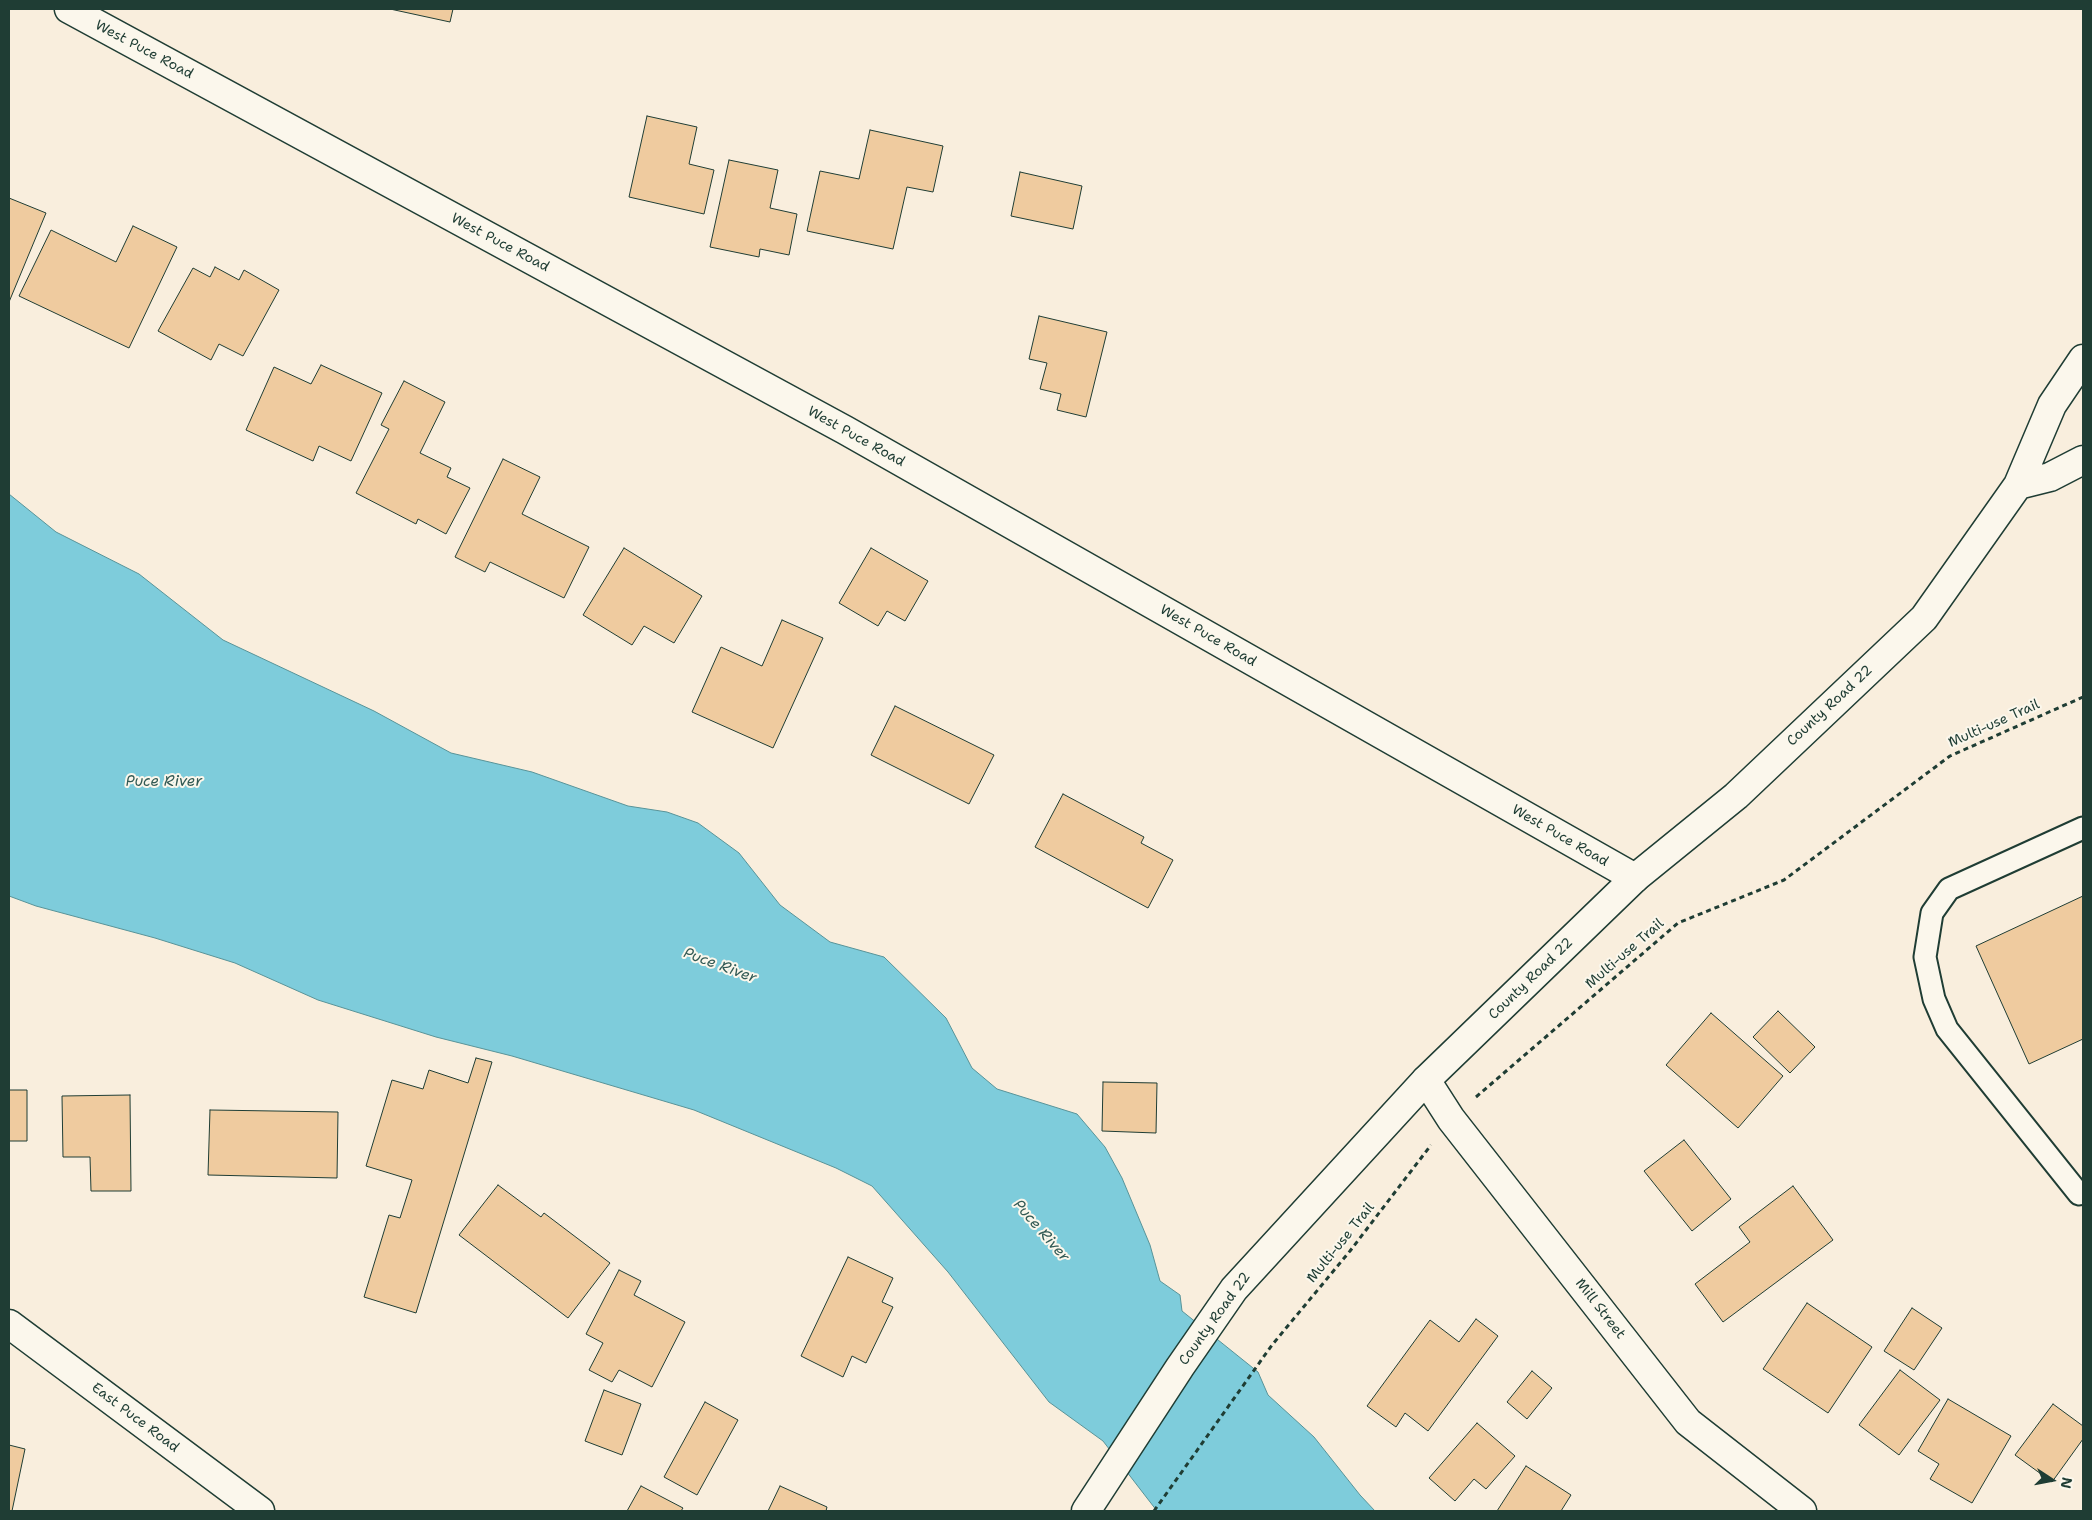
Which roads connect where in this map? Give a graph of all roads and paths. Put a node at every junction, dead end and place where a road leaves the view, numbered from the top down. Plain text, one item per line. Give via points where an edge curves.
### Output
1 (69, 9) edge
2 (2083, 359) edge
3 (2083, 460) edge
4 (2018, 485) junction
5 (2083, 696) edge
6 (2083, 828) edge
7 (1635, 878) junction
8 (1426, 1080) junction
9 (1451, 1118) junction
10 (2079, 1194) dead end
11 (9, 1324) edge
12 (1092, 1501) edge
13 (260, 1511) edge
14 (1154, 1511) edge
15 (1802, 1511) edge

1 - 7 street, West Puce Road via 845,430
2 - 4 street, County Road 22 via 2052,405
3 - 4 street via 2050,477
4 - 7 street, County Road 22 via 1924,618 1736,796
5 - 9 path, Multi-use Trail via 1950,756 1784,880 1678,923
6 - 10 lane via 1949,889 1932,913 1925,958 1934,999 1947,1029
7 - 8 street, County Road 22
8 - 9 street, Mill Street
8 - 12 street, County Road 22 via 1234,1289
9 - 14 path, Multi-use Trail via 1350,1252 1272,1345
9 - 15 street, Mill Street via 1688,1422
11 - 13 street, East Puce Road

